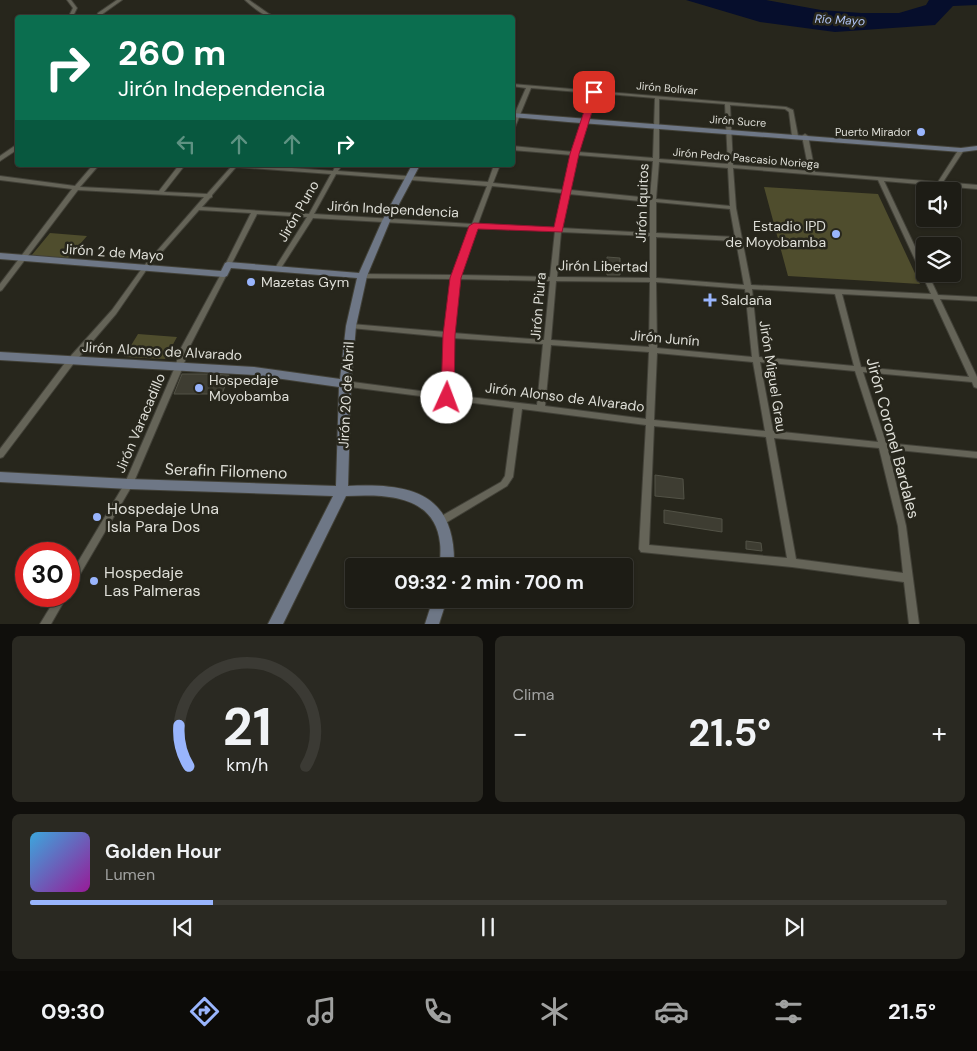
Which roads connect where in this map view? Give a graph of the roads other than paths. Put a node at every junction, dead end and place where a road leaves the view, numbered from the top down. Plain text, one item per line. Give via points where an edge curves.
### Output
1 (68, 0) edge
2 (120, 0) edge
3 (247, 0) edge
4 (72, 15) edge
5 (99, 15) edge
6 (267, 15) edge
7 (515, 85) edge
8 (529, 87) junction
9 (594, 92) junction
10 (657, 97) junction
11 (727, 103) junction
12 (515, 116) edge
13 (584, 121) junction
14 (658, 127) junction
15 (729, 132) junction
16 (795, 136) junction
17 (805, 136) junction
18 (15, 148) edge
19 (515, 148) edge
20 (977, 148) edge
21 (961, 150) junction
22 (575, 154) junction
23 (0, 159) edge
24 (656, 160) junction
25 (731, 166) junction
26 (94, 167) edge
27 (180, 167) edge
28 (233, 167) edge
29 (266, 167) edge
30 (338, 167) edge
31 (415, 167) edge
32 (495, 167) edge
33 (334, 173) junction
34 (812, 173) junction
35 (0, 178) edge
36 (410, 178) junction
37 (880, 179) junction
38 (925, 182) edge
39 (941, 182) edge
40 (489, 184) junction
41 (961, 185) edge
42 (166, 186) junction
43 (977, 187) edge
44 (76, 188) junction
45 (151, 191) junction
46 (161, 192) junction
47 (566, 192) junction
48 (210, 196) junction
49 (653, 200) junction
50 (198, 208) junction
51 (733, 208) junction
52 (255, 212) junction
53 (310, 217) junction
54 (386, 221) junction
55 (474, 226) junction
56 (558, 230) junction
57 (653, 234) junction
58 (737, 239) junction
59 (0, 256) edge
60 (24, 258) junction
61 (145, 268) junction
62 (278, 268) junction
63 (226, 270) junction
64 (362, 276) junction
65 (455, 278) junction
66 (552, 278) junction
67 (652, 280) junction
68 (748, 287) junction
69 (0, 289) edge
70 (838, 291) junction
71 (934, 296) junction
72 (977, 298) edge
73 (351, 326) junction
74 (449, 335) junction
75 (547, 341) junction
76 (653, 350) junction
77 (0, 356) edge
78 (756, 360) junction
79 (72, 361) junction
80 (179, 367) junction
81 (858, 369) junction
82 (976, 382) edge
83 (345, 384) junction
84 (447, 398) junction
85 (518, 406) junction
86 (541, 408) junction
87 (648, 422) junction
88 (770, 435) junction
89 (883, 446) junction
90 (0, 455) edge
91 (977, 455) edge
92 (0, 477) edge
93 (130, 484) junction
94 (342, 491) junction
95 (441, 521) junction
96 (448, 558) edge
97 (792, 563) junction
98 (80, 567) edge
99 (908, 578) junction
100 (56, 607) edge
101 (437, 608) edge
102 (46, 624) edge
103 (275, 624) edge
104 (432, 624) edge
105 (914, 624) edge

1 - 4 street via 76,8
2 - 5 street
3 - 6 street
7 - 8 street, Jirón Bolívar
8 - 9 street, Jirón Bolívar
8 - 12 street
9 - 10 street, Jirón Bolívar
9 - 13 street, Jirón Piura
10 - 11 street, Jirón Bolívar
10 - 14 street, Jirón Iquitos
11 - 15 street, Jirón Miguel Grau
11 - 16 street, Jirón Bolívar via 790,109
12 - 13 street, Jirón Sucre
13 - 14 street, Jirón Sucre
13 - 22 street, Jirón Piura
14 - 15 street, Jirón Sucre
14 - 24 street, Jirón Iquitos
15 - 16 street, Jirón Sucre
15 - 25 street, Jirón Miguel Grau
16 - 17 street, Jirón Sucre
17 - 21 street, Jirón Sucre
17 - 34 street
18 - 23 street
19 - 22 street, Jirón Pedro Pascasio Noriega
20 - 21 street, Jirón Sucre
21 - 39 street
22 - 24 street, Jirón Pedro Pascasio Noriega
22 - 47 street, Jirón Piura
24 - 25 street, Jirón Pedro Pascasio Noriega
24 - 49 street, Jirón Iquitos
25 - 34 street, Jirón Pedro Pascasio Noriega
25 - 51 street, Jirón Miguel Grau
26 - 44 street
27 - 42 street
28 - 48 street
29 - 33 street
30 - 33 street, Jirón Puno
31 - 36 street, Jirón 20 de Abril
32 - 40 street
33 - 36 street
33 - 53 street, Jirón Puno
34 - 37 street, Jirón Pedro Pascasio Noriega
35 - 44 street
36 - 40 street
36 - 54 street, Jirón 20 de Abril
37 - 38 street, Jirón Pedro Pascasio Noriega
37 - 71 street
40 - 47 street
40 - 55 street
41 - 43 street, Jirón Pedro Pascasio Noriega
42 - 45 street
42 - 46 street
44 - 45 street
44 - 60 street
45 - 46 street
46 - 48 street
47 - 49 street
47 - 56 street, Jirón Piura
48 - 50 street
49 - 51 street
49 - 57 street, Jirón Iquitos
50 - 52 street, Jirón Independencia
50 - 61 street
51 - 58 street, Jirón Miguel Grau
52 - 53 street, Jirón Independencia
52 - 63 street, Jirón Varacadillo
53 - 54 street, Jirón Independencia
53 - 62 street, Jirón Puno
54 - 55 street, Jirón Independencia
54 - 64 street, Jirón 20 de Abril
55 - 56 street, Jirón Independencia
55 - 65 street
56 - 57 street, Jirón Independencia
56 - 66 street, Jirón Piura
57 - 58 street, Jirón Independencia
57 - 67 street, Jirón Iquitos
58 - 68 street, Jirón Miguel Grau
59 - 60 street, Jirón 2 de Mayo
60 - 61 street, Jirón 2 de Mayo
60 - 69 street
61 - 63 street, Jirón 2 de Mayo
61 - 79 street via 114,312
62 - 63 street, Jirón Libertad
62 - 64 street, Jirón Libertad
63 - 80 street, Jirón Varacadillo via 185,348
64 - 65 street, Jirón Libertad
64 - 73 street, Jirón 20 de Abril
65 - 66 street, Jirón Libertad
65 - 74 street
66 - 67 street, Jirón Libertad
66 - 75 street, Jirón Piura
67 - 68 street, Jirón Libertad
67 - 76 street, Jirón Iquitos
68 - 70 street, Jirón Libertad
68 - 78 street, Jirón Miguel Grau
70 - 71 street, Jirón Libertad
70 - 81 street, Jirón Coronel Bardales
71 - 72 street, Jirón Libertad
71 - 82 street
73 - 74 street, Jirón Junín
73 - 83 street, Jirón 20 de Abril
74 - 75 street, Jirón Junín
74 - 84 street
75 - 76 street, Jirón Junín
75 - 86 street, Jirón Piura
76 - 78 street, Jirón Junín
76 - 87 street, Jirón Iquitos
77 - 79 street, Jirón Alonso de Alvarado
78 - 81 street, Jirón Junín
78 - 88 street, Jirón Miguel Grau
79 - 80 street, Jirón Alonso de Alvarado
79 - 90 street
80 - 83 street, Jirón Alonso de Alvarado via 254,371
80 - 93 street, Jirón Varacadillo
81 - 82 street, Jirón Junín
81 - 89 street, Jirón Coronel Bardales
83 - 84 street, Jirón Alonso de Alvarado
83 - 94 street, Jirón 20 de Abril
84 - 85 street, Jirón Alonso de Alvarado
85 - 86 street, Jirón Alonso de Alvarado
85 - 95 street via 509,478
86 - 87 street, Jirón Alonso de Alvarado
87 - 88 street, Jirón Alonso de Alvarado
87 - 97 street, Jirón Iquitos via 644,549
88 - 89 street, Jirón Alonso de Alvarado
88 - 97 street, Jirón Miguel Grau
89 - 91 street, Jirón Alonso de Alvarado
89 - 99 street, Jirón Coronel Bardales via 902,526
92 - 93 street, Serafin Filomeno
93 - 94 street, Serafin Filomeno
93 - 98 street, Jirón Varacadillo
94 - 95 street, Serafin Filomeno via 403,492 416,497
94 - 103 street, Jirón 20 de Abril
95 - 96 street
97 - 99 street
99 - 105 street, Jirón Coronel Bardales
100 - 102 street
101 - 104 street

